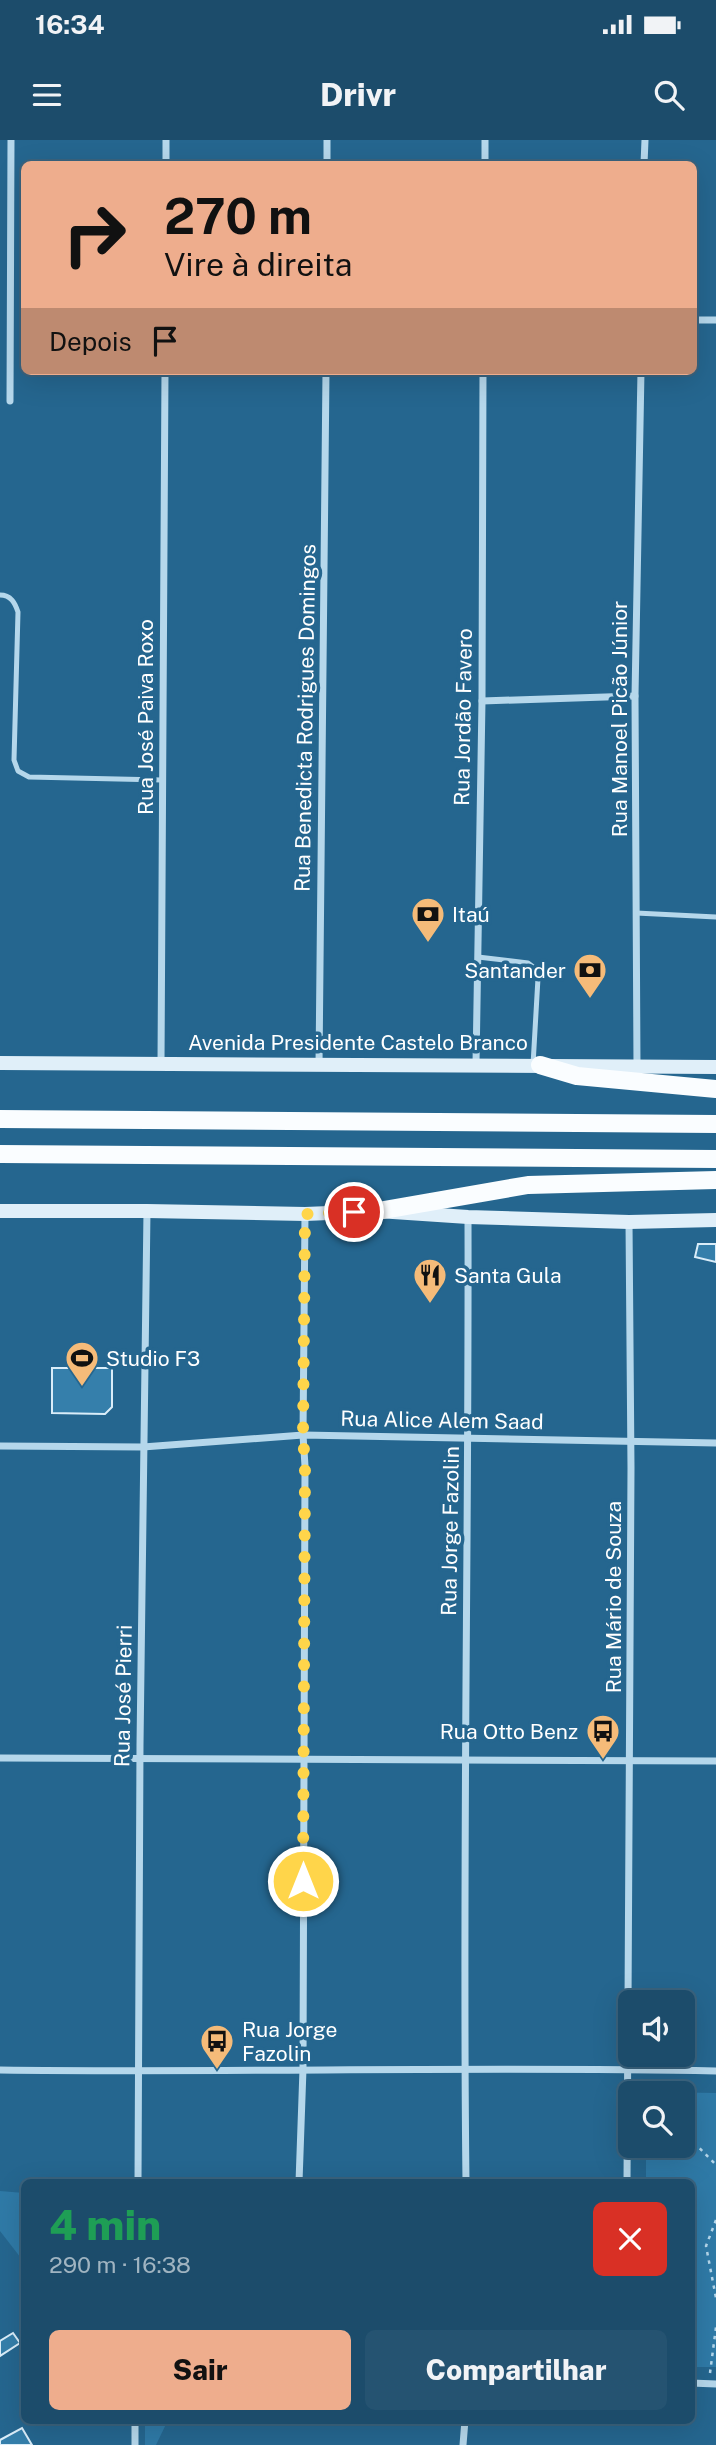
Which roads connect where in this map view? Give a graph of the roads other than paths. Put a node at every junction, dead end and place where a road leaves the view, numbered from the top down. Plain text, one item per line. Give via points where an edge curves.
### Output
1 (11, 140) edge
2 (166, 140) edge
3 (327, 140) edge
4 (485, 140) edge
5 (645, 140) edge
6 (166, 161) edge
7 (327, 161) edge
8 (485, 161) edge
9 (644, 161) edge
10 (697, 320) edge
11 (716, 320) edge
12 (165, 375) edge
13 (326, 375) edge
14 (483, 375) edge
15 (641, 375) edge
16 (10, 401) dead end
17 (0, 595) edge
18 (635, 696) junction
19 (482, 701) junction
20 (162, 780) junction
21 (636, 913) junction
22 (716, 916) edge
23 (478, 957) junction
24 (0, 1063) edge
25 (161, 1064) junction
26 (476, 1064) junction
27 (320, 1065) junction
28 (536, 1065) junction
29 (637, 1066) junction
30 (716, 1067) edge
31 (716, 1089) edge
32 (0, 1119) edge
33 (716, 1124) edge
34 (0, 1154) edge
35 (716, 1159) edge
36 (716, 1180) edge
37 (146, 1210) junction
38 (0, 1211) edge
39 (378, 1211) junction
40 (305, 1214) junction
41 (468, 1217) junction
42 (716, 1220) edge
43 (629, 1222) junction
44 (303, 1435) junction
45 (468, 1438) junction
46 (630, 1441) junction
47 (716, 1443) edge
48 (0, 1446) edge
49 (143, 1447) junction
50 (0, 1758) edge
51 (140, 1758) junction
52 (303, 1759) junction
53 (464, 1760) junction
54 (630, 1761) junction
55 (716, 1762) edge
56 (465, 2068) junction
57 (303, 2069) junction
58 (627, 2069) junction
59 (0, 2070) edge
60 (716, 2071) edge
61 (139, 2072) junction
62 (138, 2179) edge
63 (299, 2179) edge
64 (466, 2179) edge
65 (627, 2179) edge
66 (135, 2424) edge
67 (465, 2424) edge
68 (135, 2445) edge
69 (463, 2445) edge

1 - 16 street
2 - 6 street
3 - 7 street
4 - 8 street
5 - 9 street
10 - 11 street
12 - 20 street, Rua José Paiva Roxo
13 - 27 street, Rua Benedicta Rodrigues Domingos
14 - 19 street, Rua Jordão Favero
15 - 18 street, Rua Manoel Picão Júnior
17 - 20 lane via 14,602 18,612 14,760 19,771 29,776
18 - 19 street
18 - 21 street, Rua Manoel Picão Júnior
19 - 23 street, Rua Jordão Favero
20 - 25 street, Rua José Paiva Roxo
21 - 22 lane
21 - 29 street, Rua Manoel Picão Júnior
23 - 26 street, Rua Jordão Favero
23 - 28 lane via 528,963 536,969
24 - 25 main road, Avenida Presidente Castelo Branco
25 - 27 main road, Avenida Presidente Castelo Branco
26 - 27 main road, Avenida Presidente Castelo Branco
26 - 28 main road, Avenida Presidente Castelo Branco
28 - 29 main road, Avenida Presidente Castelo Branco
28 - 31 main road via 577,1076
29 - 30 main road, Avenida Presidente Castelo Branco
32 - 33 main road
34 - 35 main road
36 - 39 main road via 528,1185
37 - 38 main road
37 - 40 main road
37 - 49 street, Rua José Pierri
39 - 40 main road
39 - 41 main road
40 - 44 street
41 - 43 main road
41 - 45 street, Rua Jorge Fazolin
42 - 43 main road
43 - 46 street, Rua Mário de Souza
44 - 45 street, Rua Alice Alem Saad
44 - 49 street, Rua Alice Alem Saad
44 - 52 street
45 - 46 street, Rua Alice Alem Saad
45 - 53 street, Rua Jorge Fazolin
46 - 47 street, Rua Alice Alem Saad
46 - 54 street, Rua Mário de Souza
48 - 49 street, Rua Alice Alem Saad
49 - 51 street, Rua José Pierri
50 - 51 street
51 - 52 street
51 - 61 street, Rua José Pierri
52 - 53 street
52 - 57 street
53 - 54 street
53 - 56 street, Rua Jorge Fazolin
54 - 55 street
54 - 58 street, Rua Mário de Souza
56 - 57 street
56 - 58 street
56 - 64 street, Rua Jorge Fazolin
57 - 61 street
57 - 63 street
58 - 60 street
58 - 65 street, Rua Mário de Souza
59 - 61 street
61 - 62 street, Rua José Pierri
66 - 68 street
67 - 69 street

